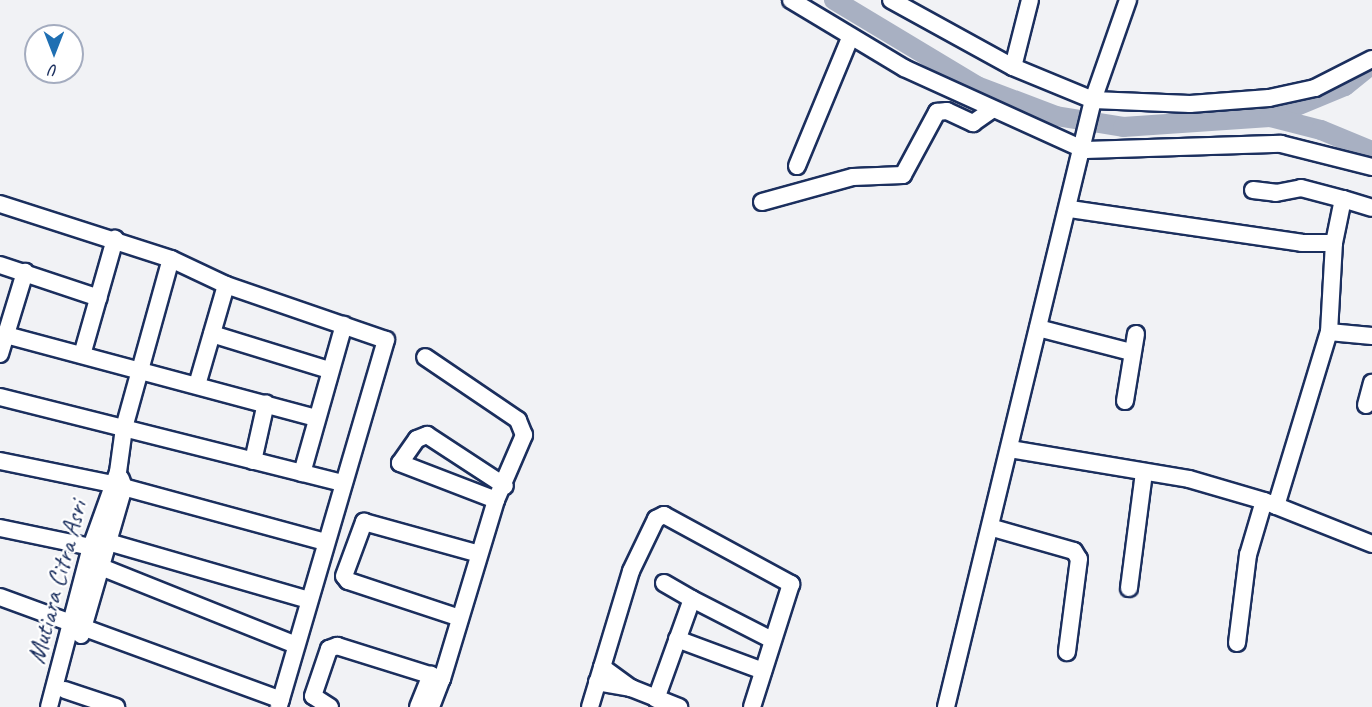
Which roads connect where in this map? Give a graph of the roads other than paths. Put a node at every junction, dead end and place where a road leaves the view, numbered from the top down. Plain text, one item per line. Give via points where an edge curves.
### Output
1 (791, 0) edge
2 (891, 0) edge
3 (1030, 0) edge
4 (1128, 0) edge
5 (850, 38) junction
6 (1372, 59) edge
7 (1013, 67) junction
8 (1093, 104) junction
9 (990, 111) junction
10 (1086, 146) junction
11 (797, 165) dead end
12 (1372, 167) edge
13 (1253, 190) dead end
14 (1343, 199) junction
15 (762, 202) dead end
16 (0, 204) edge
17 (1372, 208) edge
18 (1070, 209) junction
19 (115, 239) junction
20 (1334, 243) junction
21 (171, 259) junction
22 (0, 265) edge
23 (25, 272) junction
24 (226, 285) junction
25 (99, 298) junction
26 (344, 325) junction
27 (1038, 328) junction
28 (1329, 332) junction
29 (212, 334) junction
30 (1136, 334) dead end
31 (6, 335) junction
32 (1372, 336) edge
33 (1131, 352) junction
34 (0, 354) edge
35 (82, 355) junction
36 (425, 357) dead end
37 (139, 370) junction
38 (329, 370) junction
39 (1372, 383) edge
40 (197, 385) junction
41 (0, 397) edge
42 (1125, 401) dead end
43 (266, 403) junction
44 (1366, 405) dead end
45 (316, 418) junction
46 (124, 428) junction
47 (1010, 449) junction
48 (0, 461) edge
49 (253, 461) junction
50 (1144, 472) junction
51 (302, 473) junction
52 (118, 481) junction
53 (343, 483) junction
54 (500, 493) junction
55 (1270, 504) junction
56 (0, 528) edge
57 (993, 528) junction
58 (108, 542) junction
59 (326, 542) junction
60 (1372, 544) edge
61 (91, 547) junction
62 (479, 554) junction
63 (101, 567) junction
64 (663, 583) dead end
65 (1129, 588) dead end
66 (0, 597) edge
67 (692, 599) junction
68 (309, 600) junction
69 (460, 618) junction
70 (78, 623) junction
71 (678, 639) junction
72 (772, 640) junction
73 (1237, 643) dead end
74 (296, 645) junction
75 (1067, 652) dead end
76 (763, 671) junction
77 (600, 674) junction
78 (436, 677) junction
79 (65, 690) junction
80 (656, 699) junction
81 (280, 703) edge
82 (49, 707) edge
83 (61, 707) edge
84 (116, 707) edge
85 (330, 707) edge
86 (418, 707) edge
87 (431, 707) edge
88 (590, 707) edge
89 (679, 707) edge
90 (752, 707) edge
91 (946, 707) edge

1 - 5 street
2 - 7 street
3 - 7 street
4 - 8 street
5 - 9 street
5 - 11 street
6 - 8 street via 1315,88 1269,98
7 - 8 street
8 - 10 street
9 - 10 street
9 - 15 street via 973,123 946,111 937,112 903,175 853,177
10 - 12 street via 1281,144
10 - 18 street
13 - 14 street via 1276,193 1301,188
14 - 17 street
14 - 20 street
16 - 19 street
18 - 20 street via 1302,243
18 - 27 street
19 - 21 street
19 - 25 street
20 - 28 street
21 - 24 street
21 - 37 street, Mutiara Citra Asri
22 - 23 street
23 - 25 street
23 - 31 street
24 - 26 street
24 - 29 street
25 - 35 street
26 - 38 street
26 - 53 street via 380,335 387,345
27 - 33 street
27 - 47 street
28 - 32 street
28 - 55 street
29 - 38 street
29 - 40 street
30 - 33 street
31 - 34 street
31 - 35 street
33 - 42 street
35 - 37 street
36 - 54 street via 523,424 524,435
37 - 40 street
37 - 46 street, Mutiara Citra Asri
38 - 45 street
39 - 44 street
40 - 43 street
41 - 46 street
43 - 45 street
43 - 49 street
45 - 51 street
46 - 49 street
46 - 52 street, Mutiara Citra Asri
47 - 50 street
47 - 57 street
48 - 52 street
49 - 51 street
50 - 55 street
50 - 65 street
51 - 53 street
52 - 58 street, Mutiara Citra Asri
52 - 59 street
52 - 61 street, Mutiara Citra Asri
53 - 59 street
54 - 54 street via 400,463 417,439 427,435
54 - 62 street
55 - 60 street
55 - 73 street via 1248,555
56 - 61 street
57 - 75 street via 1074,551 1079,559
57 - 91 street
58 - 63 street, Mutiara Citra Asri
58 - 68 street
59 - 68 street
61 - 70 street, Mutiara Citra Asri
62 - 69 street
62 - 69 street via 364,522 344,576 348,581
63 - 70 street, Mutiara Citra Asri
63 - 74 street
64 - 67 street
66 - 70 street
67 - 71 street
67 - 72 street
68 - 74 street
69 - 78 street
70 - 79 street, Mutiara Citra Asri
70 - 81 street
70 - 82 street, Mutiara Citra Asri
71 - 76 street
71 - 80 street
72 - 76 street
72 - 77 street via 790,584 664,515 656,519 631,571
74 - 81 street
76 - 90 street
77 - 80 street
77 - 88 street
78 - 85 street via 337,646 329,649 312,696
78 - 86 street
78 - 87 street
79 - 83 street, Mutiara Citra Asri
79 - 84 street
80 - 89 street

